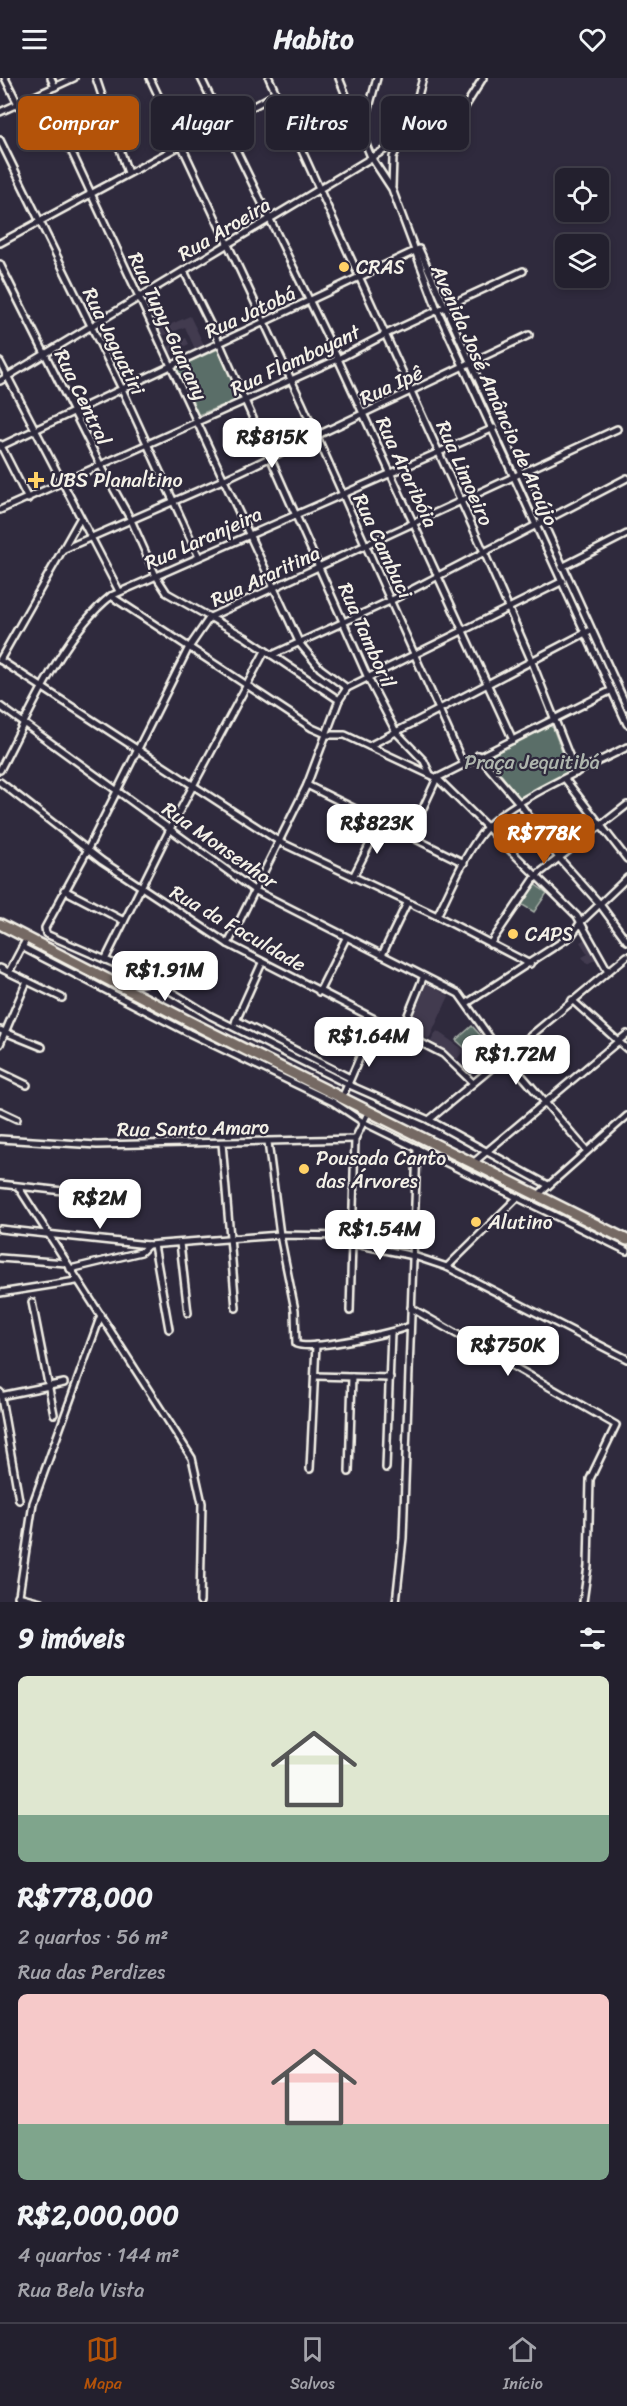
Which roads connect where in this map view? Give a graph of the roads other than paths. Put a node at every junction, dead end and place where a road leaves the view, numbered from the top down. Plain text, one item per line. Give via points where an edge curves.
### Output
1 (5, 78) edge
2 (51, 78) edge
3 (74, 78) edge
4 (96, 78) edge
5 (150, 78) edge
6 (201, 78) edge
7 (269, 78) edge
8 (339, 78) edge
9 (377, 78) edge
10 (423, 78) edge
11 (483, 78) edge
12 (55, 87) junction
13 (44, 92) junction
14 (276, 94) junction
15 (35, 96) edge
16 (159, 96) edge
17 (210, 96) edge
18 (346, 96) edge
19 (418, 96) edge
20 (469, 100) edge
21 (18, 104) joint
22 (254, 106) edge
23 (369, 107) edge
24 (0, 112) edge
25 (0, 140) edge
26 (172, 150) edge
27 (186, 150) edge
28 (238, 150) edge
29 (368, 150) edge
30 (383, 150) edge
31 (397, 150) edge
32 (371, 157) junction
33 (128, 173) junction
34 (320, 188) junction
35 (392, 189) junction
36 (90, 193) junction
37 (271, 219) junction
38 (39, 222) junction
39 (0, 243) edge
40 (229, 244) junction
41 (414, 250) junction
42 (0, 264) edge
43 (184, 271) junction
44 (523, 271) dead end
45 (359, 278) junction
46 (139, 298) junction
47 (310, 301) junction
48 (445, 306) junction
49 (438, 309) junction
50 (264, 322) junction
51 (90, 327) junction
52 (386, 334) junction
53 (530, 335) dead end
54 (220, 344) junction
55 (45, 354) junction
56 (338, 359) junction
57 (0, 362) edge
58 (470, 365) junction
59 (171, 366) junction
60 (464, 368) junction
61 (8, 377) junction
62 (291, 380) junction
63 (0, 381) edge
64 (122, 389) junction
65 (412, 391) junction
66 (245, 400) junction
67 (75, 411) junction
68 (363, 414) junction
69 (196, 421) junction
70 (499, 426) junction
71 (492, 429) junction
72 (616, 429) dead end
73 (36, 430) junction
74 (316, 435) junction
75 (148, 444) junction
76 (0, 445) edge
77 (438, 451) junction
78 (269, 458) junction
79 (101, 466) junction
80 (391, 472) junction
81 (522, 473) junction
82 (514, 476) junction
83 (627, 478) edge
84 (225, 479) junction
85 (62, 484) junction
86 (342, 494) junction
87 (27, 499) junction
88 (175, 501) junction
89 (461, 501) junction
90 (0, 510) edge
91 (295, 514) junction
92 (80, 519) junction
93 (131, 520) junction
94 (414, 522) junction
95 (541, 524) junction
96 (250, 534) junction
97 (627, 534) edge
98 (90, 538) junction
99 (365, 546) junction
100 (62, 550) junction
101 (484, 552) junction
102 (199, 557) junction
103 (319, 567) junction
104 (560, 567) junction
105 (156, 576) junction
106 (440, 576) junction
107 (565, 580) junction
108 (273, 588) junction
109 (118, 591) junction
110 (111, 596) junction
111 (392, 600) junction
112 (509, 607) junction
113 (210, 617) junction
114 (344, 623) junction
115 (465, 631) junction
116 (589, 631) junction
117 (300, 644) junction
118 (188, 649) junction
119 (265, 651) junction
120 (272, 655) junction
121 (414, 655) junction
122 (0, 660) edge
123 (532, 662) junction
124 (368, 678) junction
125 (489, 685) junction
126 (246, 686) junction
127 (347, 688) junction
128 (44, 689) junction
129 (612, 690) junction
130 (339, 700) junction
131 (0, 706) edge
132 (627, 707) edge
133 (438, 708) junction
134 (556, 720) junction
135 (25, 724) junction
136 (627, 724) edge
137 (396, 732) junction
138 (328, 735) junction
139 (513, 740) junction
140 (369, 746) junction
141 (627, 747) edge
142 (138, 750) junction
143 (478, 755) junction
144 (463, 763) junction
145 (0, 770) edge
146 (576, 773) junction
147 (430, 774) junction
148 (437, 778) junction
149 (565, 779) junction
150 (0, 782) edge
151 (194, 784) junction
152 (307, 785) junction
153 (116, 791) junction
154 (520, 804) junction
155 (627, 805) edge
156 (381, 822) junction
157 (601, 825) junction
158 (487, 826) junction
159 (170, 829) junction
160 (410, 836) junction
161 (280, 842) junction
162 (88, 849) junction
163 (558, 858) junction
164 (627, 859) edge
165 (464, 862) junction
166 (537, 875) junction
167 (353, 877) junction
168 (627, 878) edge
169 (141, 888) junction
170 (64, 890) junction
171 (255, 890) junction
172 (407, 903) junction
173 (599, 903) junction
174 (437, 916) junction
175 (124, 921) junction
176 (581, 922) junction
177 (0, 924) edge
178 (346, 938) junction
179 (627, 940) edge
180 (25, 942) junction
181 (228, 944) junction
182 (490, 944) junction
183 (382, 955) junction
184 (627, 956) edge
185 (105, 960) junction
186 (262, 963) junction
187 (530, 964) junction
188 (0, 968) edge
189 (608, 971) junction
190 (9, 972) junction
191 (423, 978) junction
192 (27, 981) junction
193 (154, 981) junction
194 (122, 986) junction
195 (319, 992) junction
196 (62, 998) dead end
197 (572, 1000) junction
198 (467, 1003) junction
199 (211, 1016) junction
200 (236, 1020) junction
201 (376, 1020) junction
202 (233, 1027) junction
203 (204, 1029) junction
204 (3, 1031) edge
205 (401, 1032) junction
206 (627, 1034) edge
207 (619, 1041) junction
208 (0, 1044) edge
209 (42, 1047) dead end
210 (627, 1049) edge
211 (506, 1057) junction
212 (0, 1072) edge
213 (349, 1081) junction
214 (472, 1083) junction
215 (27, 1085) dead end
216 (342, 1098) junction
217 (546, 1103) junction
218 (0, 1111) edge
219 (369, 1111) junction
220 (627, 1116) edge
221 (17, 1119) dead end
222 (429, 1120) junction
223 (363, 1122) junction
224 (0, 1139) edge
225 (355, 1139) junction
226 (268, 1142) junction
227 (222, 1143) junction
228 (417, 1148) junction
229 (587, 1151) junction
230 (487, 1152) junction
231 (473, 1163) junction
232 (0, 1184) edge
233 (549, 1185) junction
234 (19, 1188) junction
235 (538, 1195) junction
236 (117, 1197) dead end
237 (518, 1197) junction
238 (0, 1230) edge
239 (49, 1234) junction
240 (280, 1234) junction
241 (351, 1236) junction
242 (231, 1240) junction
243 (627, 1240) edge
244 (180, 1243) junction
245 (351, 1243) junction
246 (151, 1245) junction
247 (627, 1251) edge
248 (414, 1256) junction
249 (0, 1258) edge
250 (66, 1263) junction
251 (447, 1267) junction
252 (69, 1269) junction
253 (76, 1281) junction
254 (0, 1293) edge
255 (32, 1302) dead end
256 (236, 1308) dead end
257 (411, 1308) junction
258 (350, 1311) dead end
259 (188, 1313) dead end
260 (101, 1315) junction
261 (410, 1326) junction
262 (169, 1329) dead end
263 (391, 1332) junction
264 (316, 1346) junction
265 (627, 1359) edge
266 (315, 1376) junction
267 (352, 1377) junction
268 (390, 1378) junction
269 (64, 1383) dead end
270 (48, 1386) junction
271 (0, 1395) edge
272 (54, 1414) dead end
273 (386, 1467) dead end
274 (310, 1469) dead end
275 (349, 1472) dead end
276 (19, 1500) dead end
277 (18, 1599) edge
278 (41, 1602) edge
279 (200, 1602) edge
280 (396, 1602) edge
281 (583, 1602) edge

1 - 21 street
2 - 12 street
3 - 12 street
4 - 33 street
5 - 16 street, Rua Cambuci
6 - 17 street, Rua Araribóia
7 - 14 street, Rua Limoeiro
8 - 18 street, Avenida José Amâncio de Araújo
9 - 23 street
10 - 19 street
11 - 20 street
12 - 13 street
13 - 15 street
13 - 36 street, Rua Tupy-Guarany
14 - 22 street
14 - 34 street, Rua Limoeiro
21 - 24 street
25 - 38 street, Rua Jaguatiri
26 - 33 street
27 - 40 street, Rua Cambuci
28 - 37 street, Rua Araribóia
29 - 32 street, Avenida José Amâncio de Araújo
30 - 32 street, Rua Aroeira
31 - 35 street via 391,163
32 - 34 street, Rua Aroeira
32 - 35 street, Avenida José Amâncio de Araújo
33 - 36 street
34 - 37 street, Rua Aroeira
34 - 45 street, Rua Limoeiro
35 - 41 street, Avenida José Amâncio de Araújo
36 - 38 street
36 - 46 street, Rua Tupy-Guarany
37 - 40 street, Rua Aroeira
37 - 47 street, Rua Araribóia
38 - 39 street
38 - 51 street, Rua Jaguatiri
40 - 43 street, Rua Aroeira
40 - 50 street, Rua Cambuci
41 - 45 street, Rua Jatobá
41 - 48 street via 420,249
41 - 49 street, Avenida José Amâncio de Araújo
42 - 55 street, Rua Central
43 - 46 street, Rua Aroeira
43 - 54 street, Rua Tamboril
44 - 48 street, Rua Flamboyant
45 - 47 street, Rua Jatobá
45 - 52 street, Rua Limoeiro
46 - 51 street, Rua Aroeira
46 - 59 street, Rua Tupy-Guarany
47 - 50 street, Rua Jatobá
47 - 56 street, Rua Araribóia
48 - 49 street, Rua Flamboyant
48 - 58 street
49 - 52 street, Rua Flamboyant
49 - 60 street, Avenida José Amâncio de Araújo
50 - 54 street, Rua Jatobá
50 - 62 street, Rua Cambuci
51 - 55 street, Rua Aroeira
51 - 64 street, Rua Jaguatiri
52 - 56 street, Rua Flamboyant
52 - 65 street, Rua Limoeiro
53 - 58 street, Rua Ipê
54 - 59 street, Rua Jatobá
54 - 66 street, Rua Tamboril
55 - 61 street, Rua Aroeira
55 - 67 street, Rua Central
56 - 62 street, Rua Flamboyant
56 - 68 street, Rua Araribóia
57 - 61 street
58 - 60 street, Rua Ipê
58 - 70 street
59 - 64 street, Rua Jatobá
59 - 69 street, Rua Tupy-Guarany
60 - 65 street, Rua Ipê
60 - 71 street, Avenida José Amâncio de Araújo
61 - 63 street, Rua Aroeira
61 - 73 street
62 - 66 street, Rua Flamboyant
62 - 74 street, Rua Cambuci
64 - 67 street, Rua Jatobá
64 - 75 street, Rua Jaguatiri
65 - 68 street, Rua Ipê
65 - 77 street, Rua Limoeiro
66 - 69 street, Rua Flamboyant
66 - 78 street, Rua Tamboril
67 - 73 street, Rua Jatobá
67 - 79 street, Rua Central
68 - 74 street, Rua Ipê
68 - 80 street, Rua Araribóia
69 - 75 street, Rua Flamboyant
69 - 84 street, Rua Tupy-Guarany
70 - 71 street, Rua Laranjeira
70 - 81 street
71 - 77 street, Rua Laranjeira
71 - 82 street, Avenida José Amâncio de Araújo
72 - 81 street, Rua Araritina
73 - 76 street, Rua Jatobá
73 - 85 street
74 - 78 street, Rua Ipê
74 - 86 street, Rua Cambuci
75 - 79 street, Rua Flamboyant
75 - 88 street, Rua Jaguatiri
76 - 87 street
77 - 80 street, Rua Laranjeira
77 - 89 street, Rua Limoeiro
78 - 84 street, Rua Ipê
78 - 91 street, Rua Tamboril
79 - 85 street, Rua Flamboyant
79 - 93 street, Rua Central
80 - 86 street, Rua Laranjeira
80 - 94 street, Rua Araribóia
81 - 82 street, Rua Araritina
81 - 95 street
82 - 89 street, Rua Araritina
82 - 95 street, Avenida José Amâncio de Araújo
83 - 95 street
84 - 88 street, Rua Ipê
84 - 96 street, Rua Tupy-Guarany
85 - 87 street, Rua Flamboyant
85 - 92 street
86 - 91 street, Rua Laranjeira
86 - 99 street, Rua Cambuci
87 - 90 street, Rua Flamboyant
88 - 93 street, Rua Ipê
88 - 102 street, Rua Jaguatiri
89 - 94 street, Rua Araritina
89 - 101 street, Rua Limoeiro
91 - 96 street, Rua Laranjeira
91 - 103 street, Rua Tamboril
92 - 98 street
92 - 100 street
93 - 98 street, Rua Ipê
93 - 105 street, Rua Central
94 - 99 street, Rua Araritina
94 - 106 street, Rua Araribóia
95 - 101 street
95 - 104 street
96 - 102 street, Rua Laranjeira
96 - 108 street, Rua Tupy-Guarany
97 - 104 street
98 - 100 street, Rua Ipê
98 - 109 street
99 - 103 street, Rua Araritina
99 - 111 street, Rua Cambuci
100 - 122 street
101 - 106 street
101 - 112 street, Rua Limoeiro
102 - 105 street, Rua Laranjeira
103 - 108 street, Rua Araritina
103 - 114 street, Rua Tamboril
104 - 107 street
105 - 109 street, Rua Laranjeira
105 - 113 street, Rua Central via 172,598
106 - 111 street
106 - 115 street, Rua Araribóia
107 - 112 street
107 - 116 street
108 - 113 street, Rua Araritina
108 - 117 street, Rua Tupy-Guarany
109 - 110 street, Rua Laranjeira
110 - 118 street, Rua Tamboril
110 - 128 street, Rua Laranjeira via 84,621
111 - 114 street
111 - 121 street, Rua Cambuci
112 - 115 street
112 - 123 street, Rua Limoeiro
113 - 118 street, Rua Araritina
113 - 119 street, Rua Central
114 - 117 street
114 - 124 street, Rua Tamboril
115 - 121 street
115 - 125 street, Rua Araribóia
116 - 123 street
116 - 129 street
116 - 132 street
117 - 120 street
117 - 127 street, Rua Tupy-Guarany via 320,668
118 - 126 street, Rua Tamboril
118 - 142 street, Rua Araritina
119 - 120 street, Rua Central
119 - 126 street
120 - 130 street, Rua Central
121 - 124 street
121 - 133 street, Rua Cambuci
122 - 128 street
123 - 125 street
123 - 134 street, Rua Limoeiro
124 - 127 street
124 - 137 street, Rua Tamboril
125 - 133 street
125 - 139 street, Rua Araribóia
126 - 138 street, Rua Tamboril
126 - 151 street
127 - 130 street
128 - 135 street, Rua Laranjeira
128 - 142 street
129 - 134 street
129 - 136 street
130 - 138 street
131 - 135 street, Rua Monsenhor
133 - 137 street
133 - 144 street, Rua Cambuci
134 - 139 street
134 - 146 street, Rua Limoeiro
135 - 145 street, Rua Laranjeira
135 - 153 street, Rua Monsenhor
137 - 140 street
137 - 147 street, Rua Tamboril via 424,760
138 - 140 street, Rua Tamboril via 345,735
138 - 152 street
139 - 143 street
140 - 147 street, Rua Tamboril
141 - 146 street
142 - 151 street
142 - 153 street, Rua Araritina
143 - 144 street
143 - 154 street
144 - 148 street
146 - 149 street
147 - 148 street, Rua Tamboril
148 - 158 street, Rua Tamboril
148 - 160 street
149 - 154 street
149 - 157 street
150 - 162 street, Rua da Faculdade
151 - 159 street
151 - 161 street
152 - 156 street
152 - 161 street
153 - 159 street, Rua Monsenhor
153 - 162 street, Rua Araritina
154 - 158 street
154 - 163 street
155 - 157 street
156 - 160 street
156 - 167 street
157 - 163 street
157 - 164 street
158 - 165 street
158 - 166 street, Rua Tamboril
159 - 169 street
159 - 171 street, Rua Monsenhor
160 - 165 street
161 - 167 street
161 - 171 street
162 - 169 street, Rua da Faculdade
162 - 170 street, Rua Araritina
163 - 166 street
163 - 173 street
165 - 174 street
166 - 176 street, Rua Tamboril
166 - 182 street
167 - 172 street
168 - 173 street
169 - 175 street
169 - 181 street, Rua da Faculdade
170 - 175 street
170 - 185 street, Rua Araritina via 45,928 46,934
171 - 178 street, Rua Monsenhor
171 - 181 street
172 - 174 street
172 - 183 street
173 - 176 street
173 - 179 street
174 - 182 street
175 - 185 street
176 - 187 street via 571,936
176 - 189 street, Rua Tamboril
177 - 180 highway
178 - 183 street, Rua Monsenhor
178 - 195 street
180 - 190 street
180 - 194 highway
180 - 223 street via 189,1033 333,1102
181 - 186 street, Rua da Faculdade
182 - 187 street
183 - 191 street, Rua Monsenhor
184 - 189 street
185 - 193 street
186 - 195 street, Rua da Faculdade
186 - 200 street
187 - 198 street
188 - 190 street
189 - 197 street
190 - 192 street
191 - 198 street, Rua Monsenhor via 450,988
191 - 205 street
192 - 196 street
192 - 204 street
193 - 194 street
193 - 199 street
194 - 203 highway
195 - 201 street, Rua da Faculdade
197 - 207 street
197 - 211 street
198 - 211 street, Rua Monsenhor
199 - 202 street
199 - 203 street
200 - 202 street
200 - 213 street
201 - 205 street, Rua da Faculdade
201 - 213 street
202 - 213 street
203 - 216 highway
204 - 208 street
204 - 209 street
205 - 214 street, Rua da Faculdade via 443,1054
206 - 207 street
207 - 210 street
207 - 217 street
211 - 214 street
211 - 217 street, Rua Monsenhor
212 - 215 street
213 - 216 street
213 - 222 street
214 - 222 street
216 - 219 highway
217 - 229 street, Rua Monsenhor
217 - 230 street
218 - 221 street
219 - 223 street
219 - 231 highway
220 - 229 street
222 - 230 street
223 - 225 street
223 - 228 street
224 - 227 street, Rua Santo Amaro via 98,1145
225 - 226 street, Rua Santo Amaro
225 - 241 street
226 - 227 street, Rua Santo Amaro
226 - 240 street
227 - 242 street
228 - 237 street
228 - 248 street
229 - 233 street
230 - 231 street
230 - 233 street
231 - 235 highway
232 - 234 street
233 - 235 street
234 - 236 street
234 - 239 street
235 - 243 highway
237 - 247 street
237 - 251 street
238 - 239 street
239 - 246 street
239 - 250 street
240 - 241 street
240 - 242 street
240 - 264 street via 295,1310 296,1344
241 - 245 street
242 - 244 street
242 - 256 street
244 - 246 street
244 - 259 street
245 - 248 street
245 - 258 street
246 - 252 street via 141,1252
246 - 262 street
248 - 251 street
248 - 257 street
249 - 250 street
250 - 252 street
251 - 265 street
252 - 253 street
253 - 254 street
253 - 260 street
255 - 270 street
257 - 261 street
257 - 281 street via 616,1425 590,1479
260 - 277 street via 33,1503
260 - 279 street via 192,1458 202,1516
261 - 263 street
261 - 280 street via 403,1538
263 - 264 street
263 - 268 street
264 - 266 street
266 - 267 street
266 - 274 street
267 - 268 street
267 - 275 street
268 - 273 street
269 - 270 street
270 - 271 street
270 - 272 street
271 - 276 street
277 - 278 street

